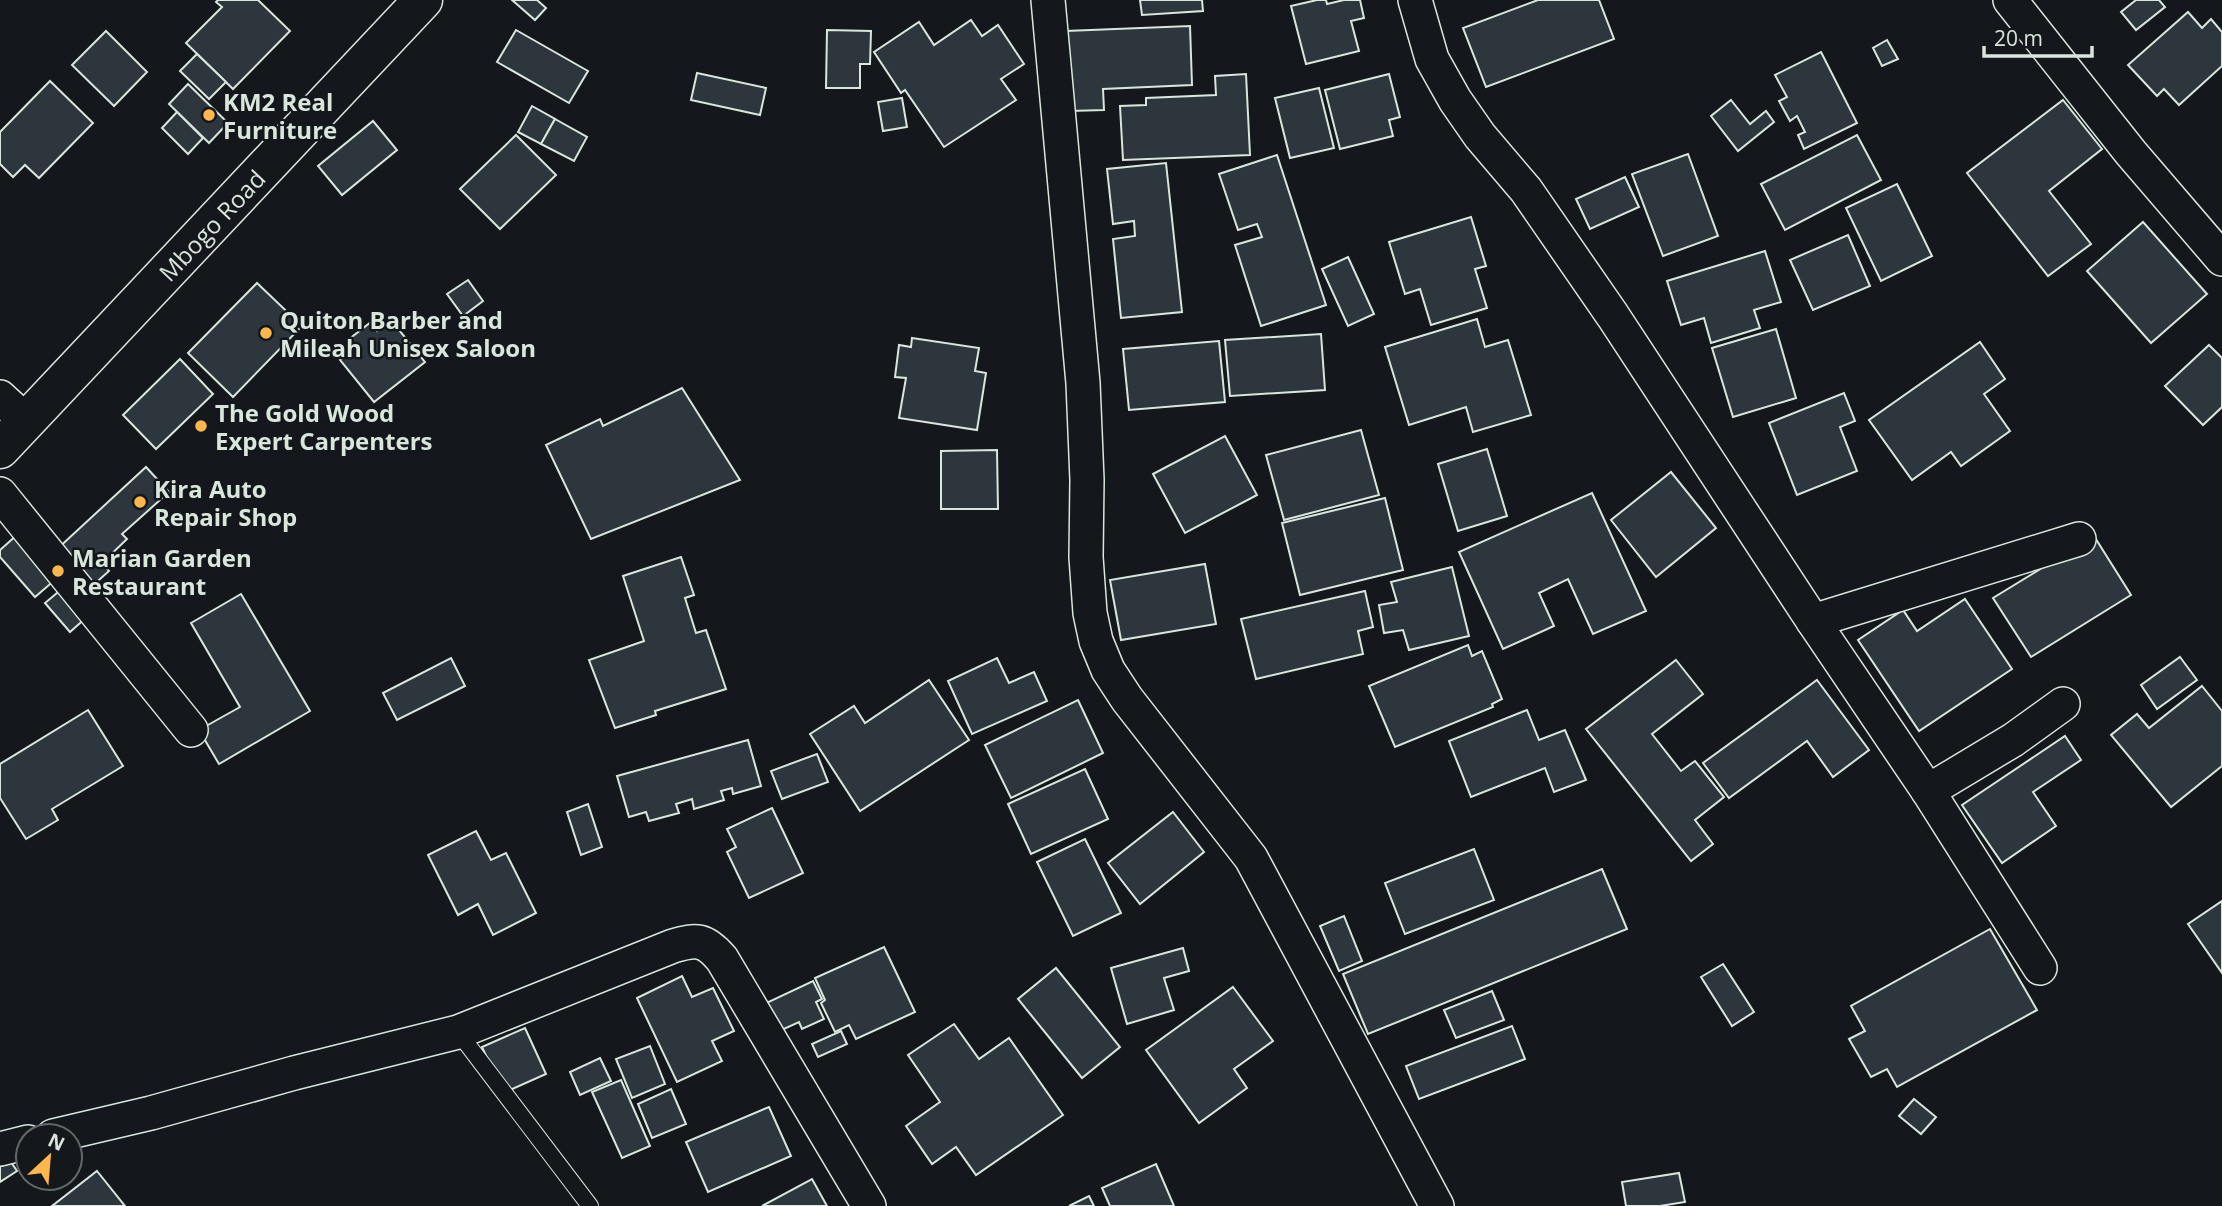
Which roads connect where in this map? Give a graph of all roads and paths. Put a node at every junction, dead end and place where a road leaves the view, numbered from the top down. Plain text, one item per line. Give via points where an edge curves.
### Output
1 (423, 0) edge
2 (1048, 0) edge
3 (1415, 0) edge
4 (2010, 0) edge
5 (2222, 259) edge
6 (13, 409) edge
7 (0, 449) edge
8 (0, 494) edge
9 (2079, 539) dead end
10 (1813, 621) junction
11 (2063, 704) dead end
12 (191, 730) dead end
13 (1928, 791) junction
14 (2040, 968) dead end
15 (458, 1032) junction
16 (84, 1129) edge
17 (590, 1206) edge
18 (869, 1206) edge
19 (1437, 1206) edge

1 - 6 main road, Mbogo Road
2 - 19 street via 1083,383 1086,557 1096,642 1127,699 1251,858
3 - 10 street via 1433,59 1455,100 1534,201
4 - 5 street
6 - 7 main road, Mbogo Road
8 - 12 street
9 - 10 street
10 - 13 street
11 - 13 street
13 - 14 street
15 - 16 street
15 - 17 lane
15 - 18 street via 673,946 702,942 722,959

